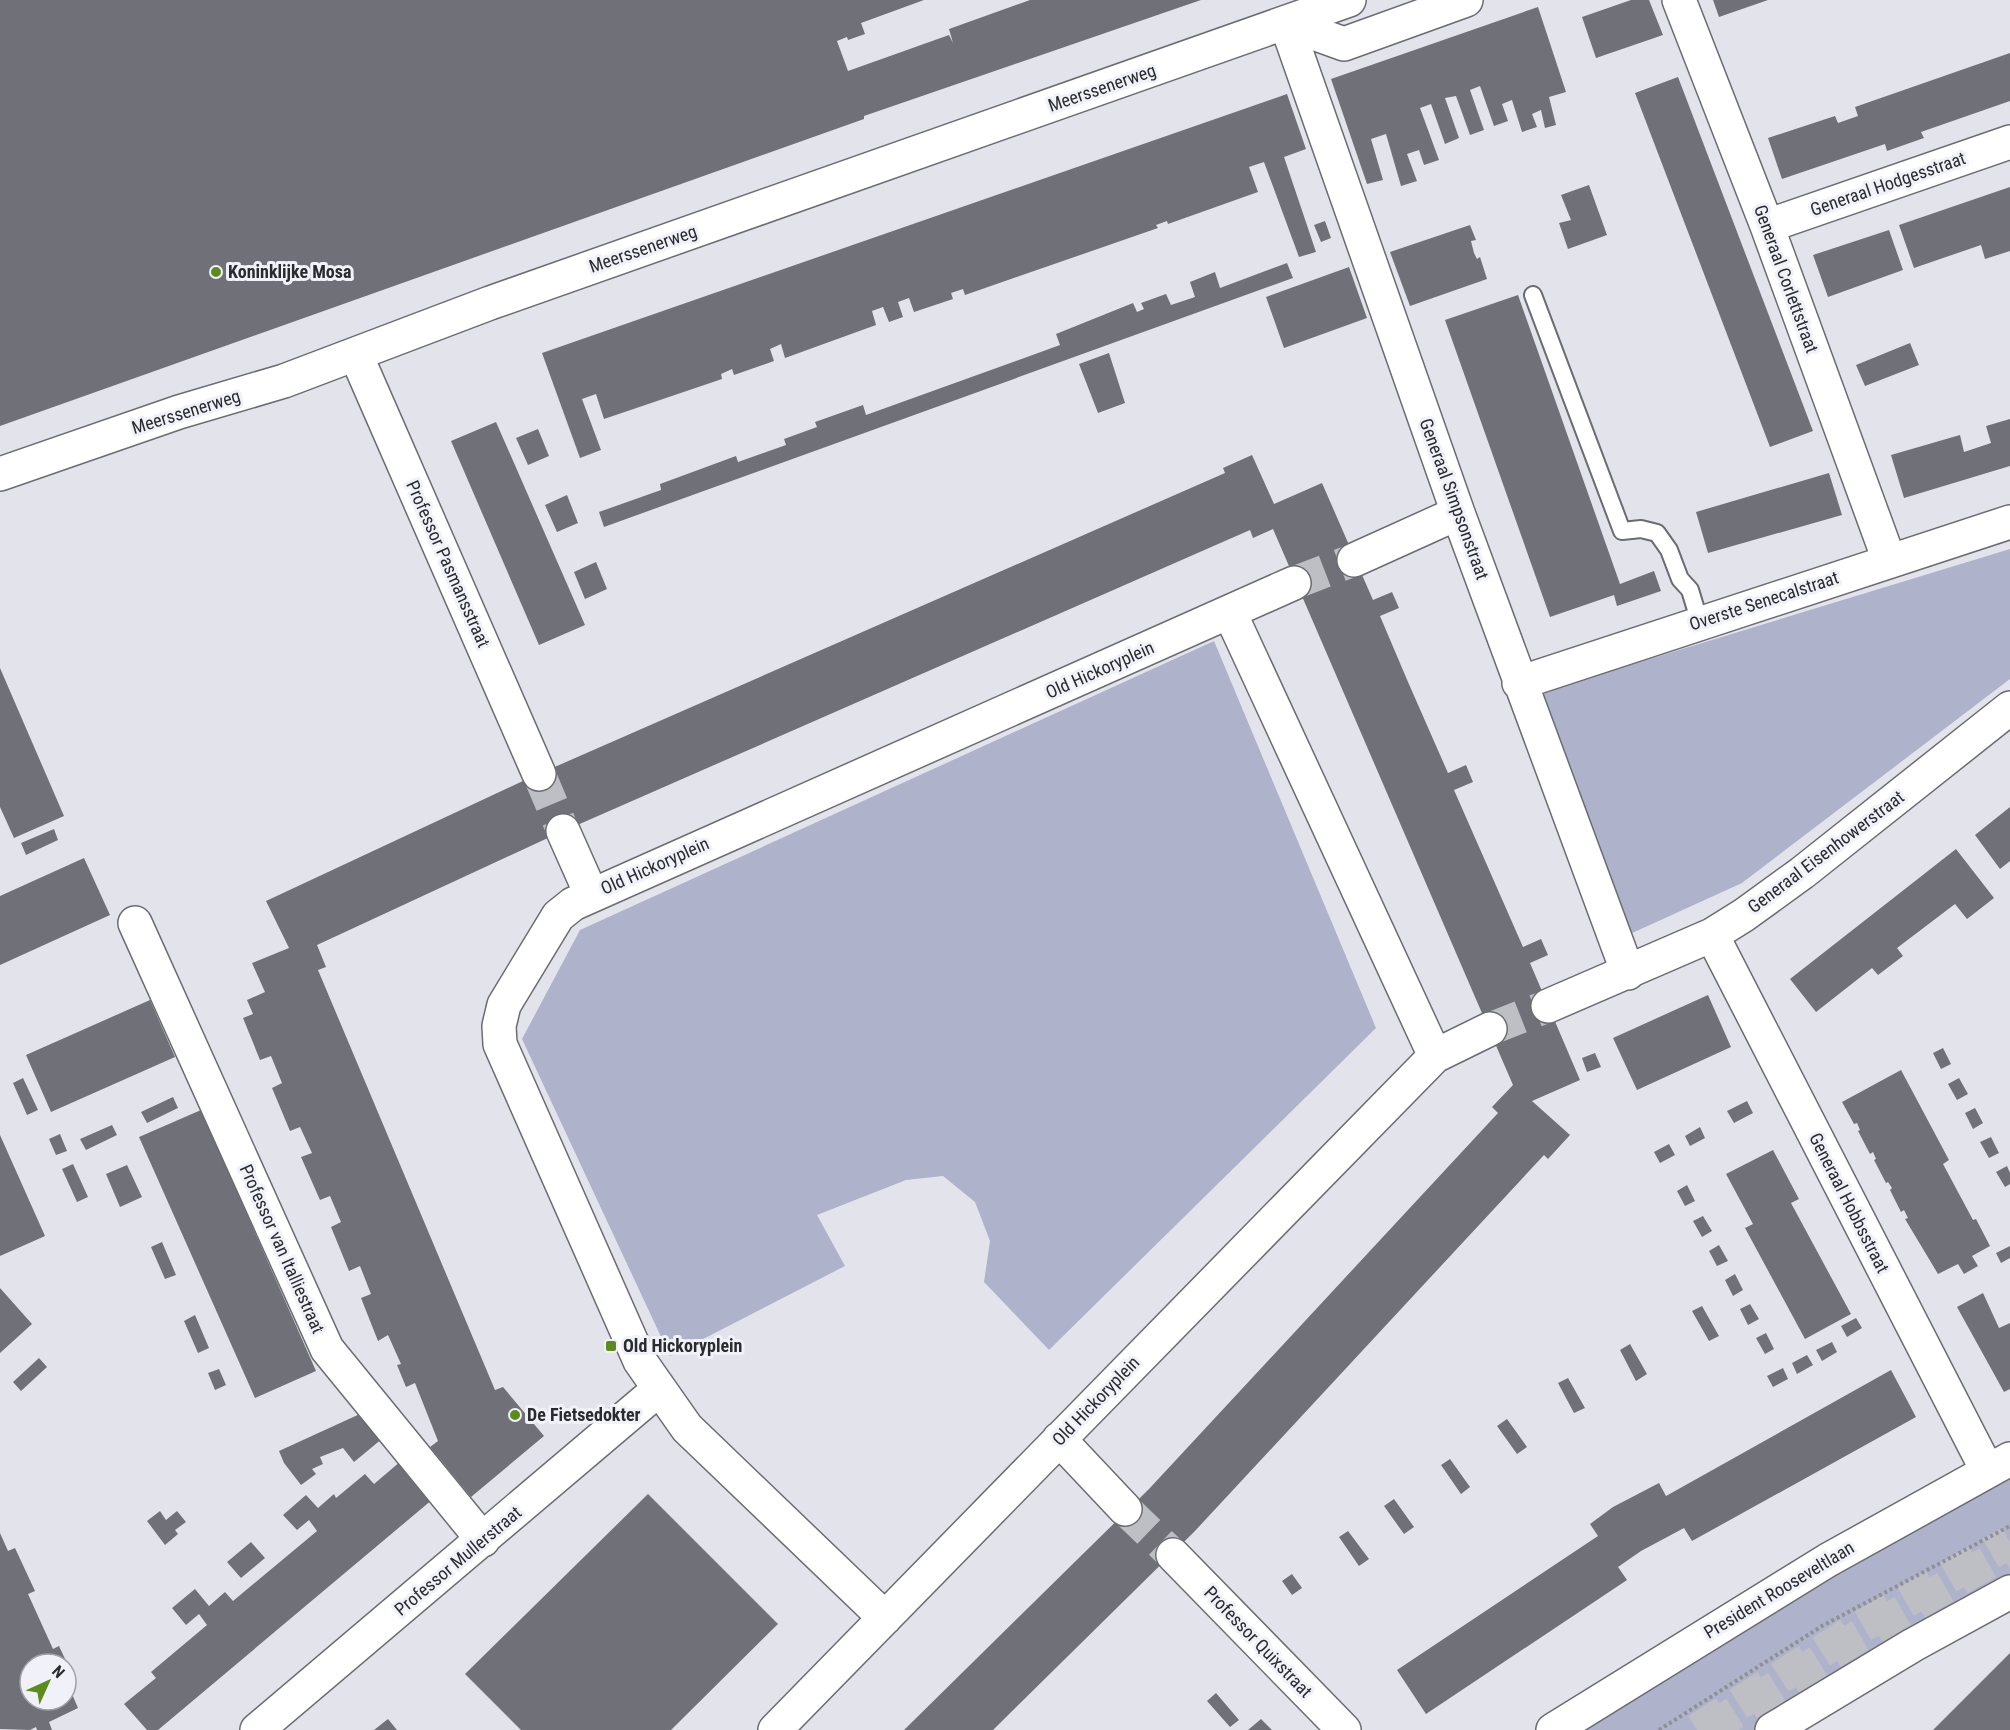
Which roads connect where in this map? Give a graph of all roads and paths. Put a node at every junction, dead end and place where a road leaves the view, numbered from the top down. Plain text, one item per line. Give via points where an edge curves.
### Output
1 (1349, 0) edge
2 (1466, 0) edge
3 (1679, 0) edge
4 (1286, 23) junction
5 (2010, 142) edge
6 (1767, 226) junction
7 (1533, 295) dead end
8 (357, 355) junction
9 (0, 474) edge
10 (1458, 513) junction
11 (2010, 522) edge
12 (1354, 560) tunnel mouth
13 (1889, 560) junction
14 (1294, 583) tunnel mouth
15 (1230, 613) junction
16 (1700, 622) junction
17 (1520, 683) junction
18 (2010, 708) edge
19 (539, 774) tunnel mouth
20 (563, 831) tunnel mouth
21 (591, 894) junction
22 (135, 923) dead end
23 (1712, 935) junction
24 (1628, 973) junction
25 (1548, 1006) tunnel mouth
26 (1490, 1029) tunnel mouth
27 (1435, 1056) junction
28 (658, 1390) junction
29 (1059, 1439) junction
30 (1998, 1465) edge
31 (1125, 1509) tunnel mouth
32 (2010, 1526) edge
33 (483, 1540) junction
34 (1173, 1555) tunnel mouth
35 (2010, 1592) edge
36 (885, 1618) junction
37 (257, 1730) edge
38 (775, 1730) edge
39 (1344, 1730) edge
40 (1553, 1730) edge
41 (1659, 1730) edge
42 (1772, 1730) edge

1 - 4 street, Meerssenerweg
2 - 4 street via 1344,44
3 - 6 street, Generaal Corlettstraat
4 - 8 street, Meerssenerweg via 490,303
4 - 10 street, Generaal Simpsonstraat
5 - 6 street, Generaal Hodgesstraat
6 - 13 street, Generaal Corlettstraat
7 - 16 lane via 1622,531 1641,529 1657,533 1669,550 1680,579 1690,590
8 - 9 street, Meerssenerweg
8 - 19 street, Professor Pasmansstraat
10 - 12 street
10 - 17 street, Generaal Simpsonstraat
11 - 13 street, Overste Senecalstraat
13 - 16 street, Overste Senecalstraat
14 - 15 street, Old Hickoryplein
15 - 21 street, Old Hickoryplein
15 - 27 street
16 - 17 street, Overste Senecalstraat
17 - 24 street, Generaal Simpsonstraat
18 - 23 street, Generaal Eisenhowerstraat via 1802,873
20 - 21 street
21 - 28 street, Old Hickoryplein via 558,916 504,1005 500,1044 640,1361
22 - 33 street, Professor van Italliestraat via 327,1349
23 - 24 street, Generaal Eisenhowerstraat
23 - 30 street, Generaal Hobbsstraat
24 - 25 street
26 - 27 street, Old Hickoryplein
27 - 29 street, Old Hickoryplein
28 - 33 street, Professor Mullerstraat
28 - 36 street, Old Hickoryplein via 687,1428
29 - 31 street
29 - 36 street, Old Hickoryplein
30 - 40 street, President Rooseveltlaan via 1828,1560
32 - 41 path via 1822,1626
33 - 37 street, Professor Mullerstraat
34 - 39 street, Professor Quixstraat
35 - 42 street
36 - 38 street

